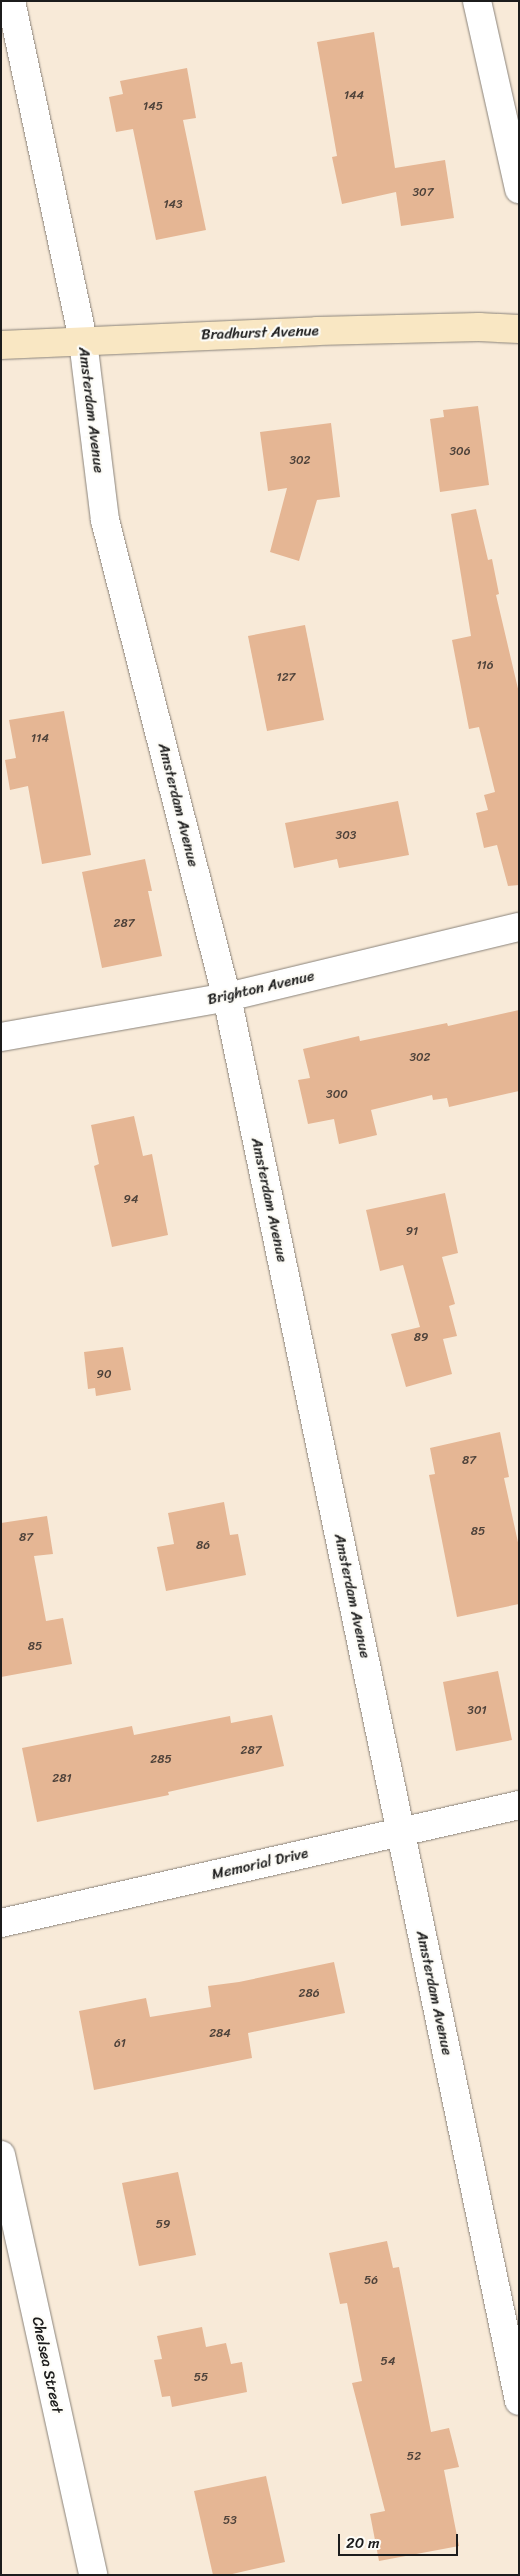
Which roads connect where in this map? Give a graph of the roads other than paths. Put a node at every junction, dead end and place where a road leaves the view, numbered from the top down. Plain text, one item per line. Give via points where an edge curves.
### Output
1 (11, 1) edge
2 (477, 1) edge
3 (519, 189) edge
4 (519, 329) edge
5 (83, 341) junction
6 (1, 345) edge
7 (519, 927) edge
8 (227, 997) junction
9 (1, 1038) edge
10 (519, 1805) edge
11 (400, 1831) junction
12 (1, 1923) edge
13 (1, 2155) edge
14 (519, 2401) edge
15 (93, 2575) edge

1 - 5 street, Amsterdam Avenue
2 - 3 street
4 - 5 main road, Bradhurst Avenue via 362,330
5 - 6 main road, Bradhurst Avenue
5 - 8 street, Amsterdam Avenue via 105,520
7 - 8 street, Brighton Avenue
8 - 9 street, Brighton Avenue
8 - 11 street, Amsterdam Avenue
10 - 11 street, Memorial Drive
11 - 12 street, Memorial Drive
11 - 14 street, Amsterdam Avenue
13 - 15 street, Chelsea Street

